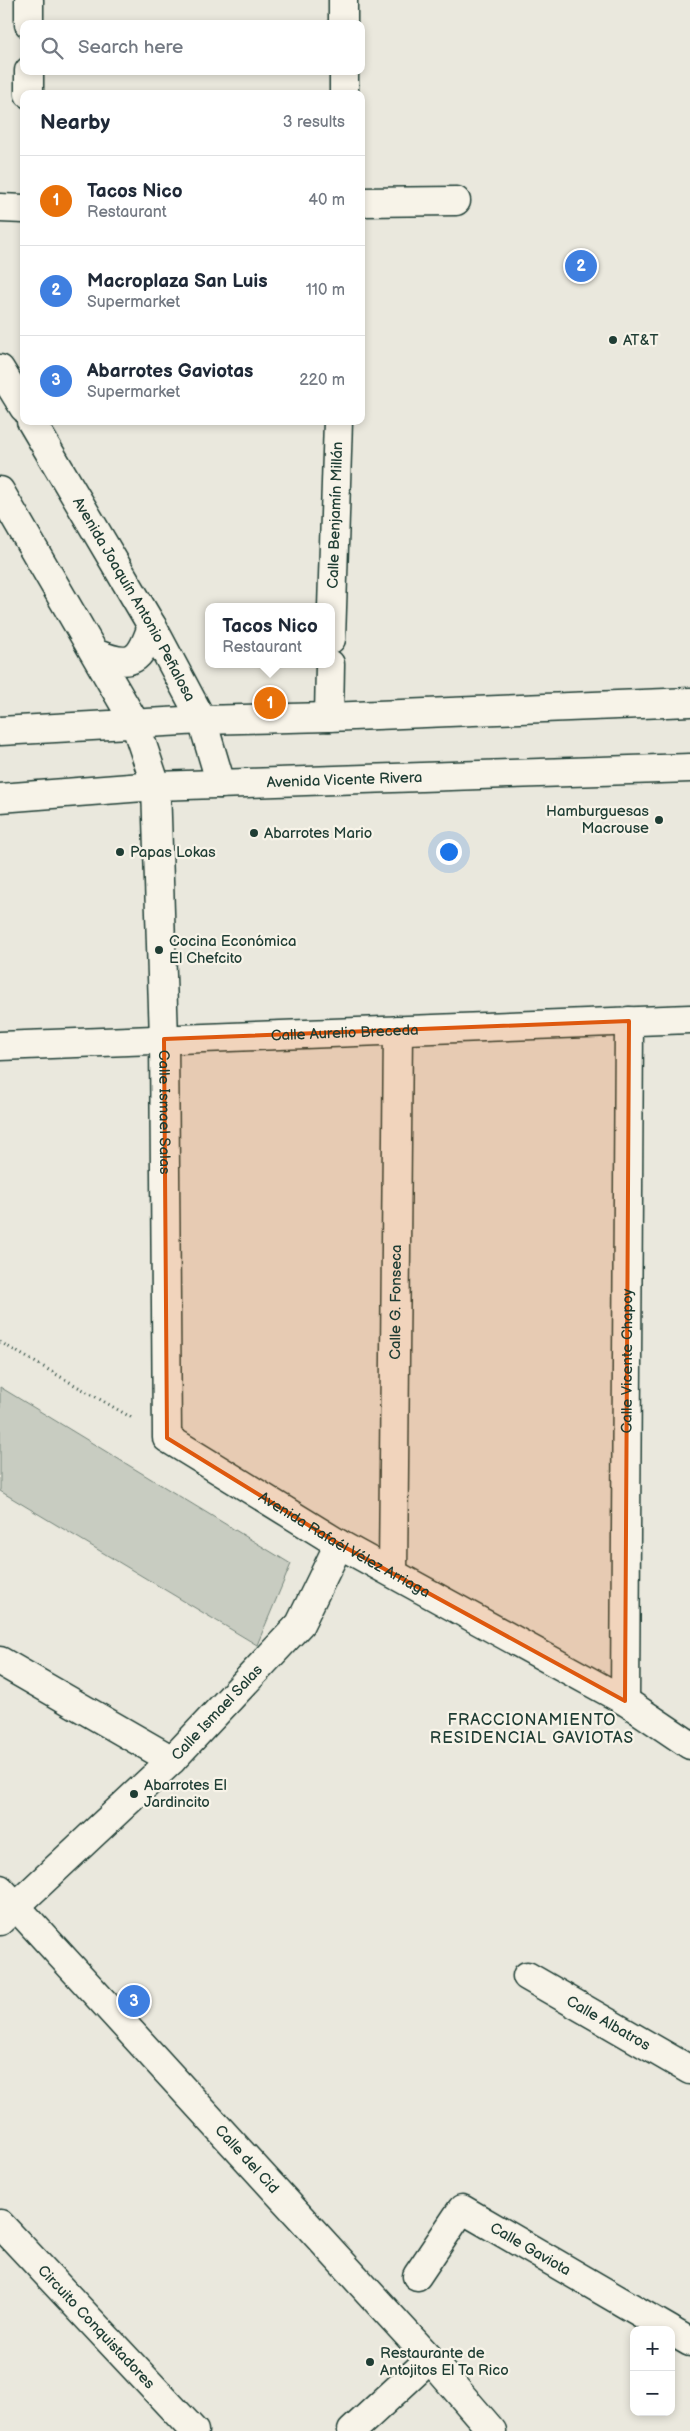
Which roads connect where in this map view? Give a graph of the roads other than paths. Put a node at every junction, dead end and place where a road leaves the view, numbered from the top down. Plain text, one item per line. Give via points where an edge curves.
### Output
1 (29, 0) edge
2 (343, 0) edge
3 (29, 20) edge
4 (343, 20) edge
5 (29, 75) edge
6 (344, 75) edge
7 (29, 90) edge
8 (344, 90) edge
9 (456, 201) dead end
10 (365, 202) edge
11 (0, 208) edge
12 (20, 209) edge
13 (0, 369) edge
14 (20, 402) edge
15 (33, 425) edge
16 (338, 425) edge
17 (0, 492) edge
18 (332, 603) edge
19 (152, 626) junction
20 (97, 654) junction
21 (330, 668) edge
22 (690, 702) edge
23 (329, 718) junction
24 (202, 720) junction
25 (136, 723) junction
26 (0, 731) edge
27 (690, 768) edge
28 (221, 784) junction
29 (156, 786) junction
30 (0, 798) edge
31 (690, 1019) edge
32 (629, 1021) junction
33 (398, 1030) junction
34 (164, 1039) junction
35 (0, 1046) edge
36 (168, 1438) joint
37 (336, 1551) junction
38 (393, 1573) junction
39 (0, 1662) edge
40 (625, 1701) junction
41 (690, 1745) edge
42 (172, 1760) junction
43 (5, 1906) edge
44 (527, 1976) dead end
45 (690, 2070) edge
46 (0, 2224) edge
47 (416, 2276) dead end
48 (663, 2326) edge
49 (675, 2333) edge
50 (690, 2342) edge
51 (430, 2359) junction
52 (194, 2431) edge
53 (352, 2431) edge
54 (492, 2431) edge

1 - 3 street
2 - 4 street
5 - 7 street
6 - 8 street
9 - 10 street
11 - 12 street
13 - 14 street
15 - 19 street, Avenida Joaquín Antonio Peñalosa
16 - 18 street, Calle Benjamín Millán
17 - 20 street
19 - 20 street via 144,649 136,658 119,662
19 - 24 street, Avenida Joaquín Antonio Peñalosa
20 - 25 street
21 - 23 street
22 - 23 street
23 - 24 street
24 - 25 street
24 - 28 street, Avenida Joaquín Antonio Peñalosa
25 - 26 street
25 - 29 street
27 - 28 street, Avenida Vicente Rivera
28 - 29 street, Avenida Vicente Rivera
29 - 30 street, Avenida Vicente Rivera
29 - 34 street, Calle Ismael Salas
31 - 32 street, Calle Aurelio Breceda
32 - 33 street, Calle Aurelio Breceda
32 - 40 street, Calle Vicente Chapoy
33 - 34 street, Calle Aurelio Breceda
33 - 38 street, Calle G. Fonseca
34 - 35 street, Calle Aurelio Breceda
34 - 36 street, Calle Ismael Salas
36 - 37 street, Avenida Rafaél Vélez Arriaga
37 - 38 street, Avenida Rafaél Vélez Arriaga
37 - 42 street, Calle Ismael Salas via 300,1624
38 - 40 street, Avenida Rafaél Vélez Arriaga
39 - 42 street
40 - 41 street, Avenida Rafaél Vélez Arriaga
42 - 43 street, Calle Ismael Salas
43 - 51 street, Calle del Cid
44 - 45 street, Calle Albatros
46 - 52 street, Circuito Conquistadores
47 - 48 street, Calle Gaviota via 462,2209
49 - 50 street, Calle Gaviota
51 - 53 street
51 - 54 street, Calle del Cid

